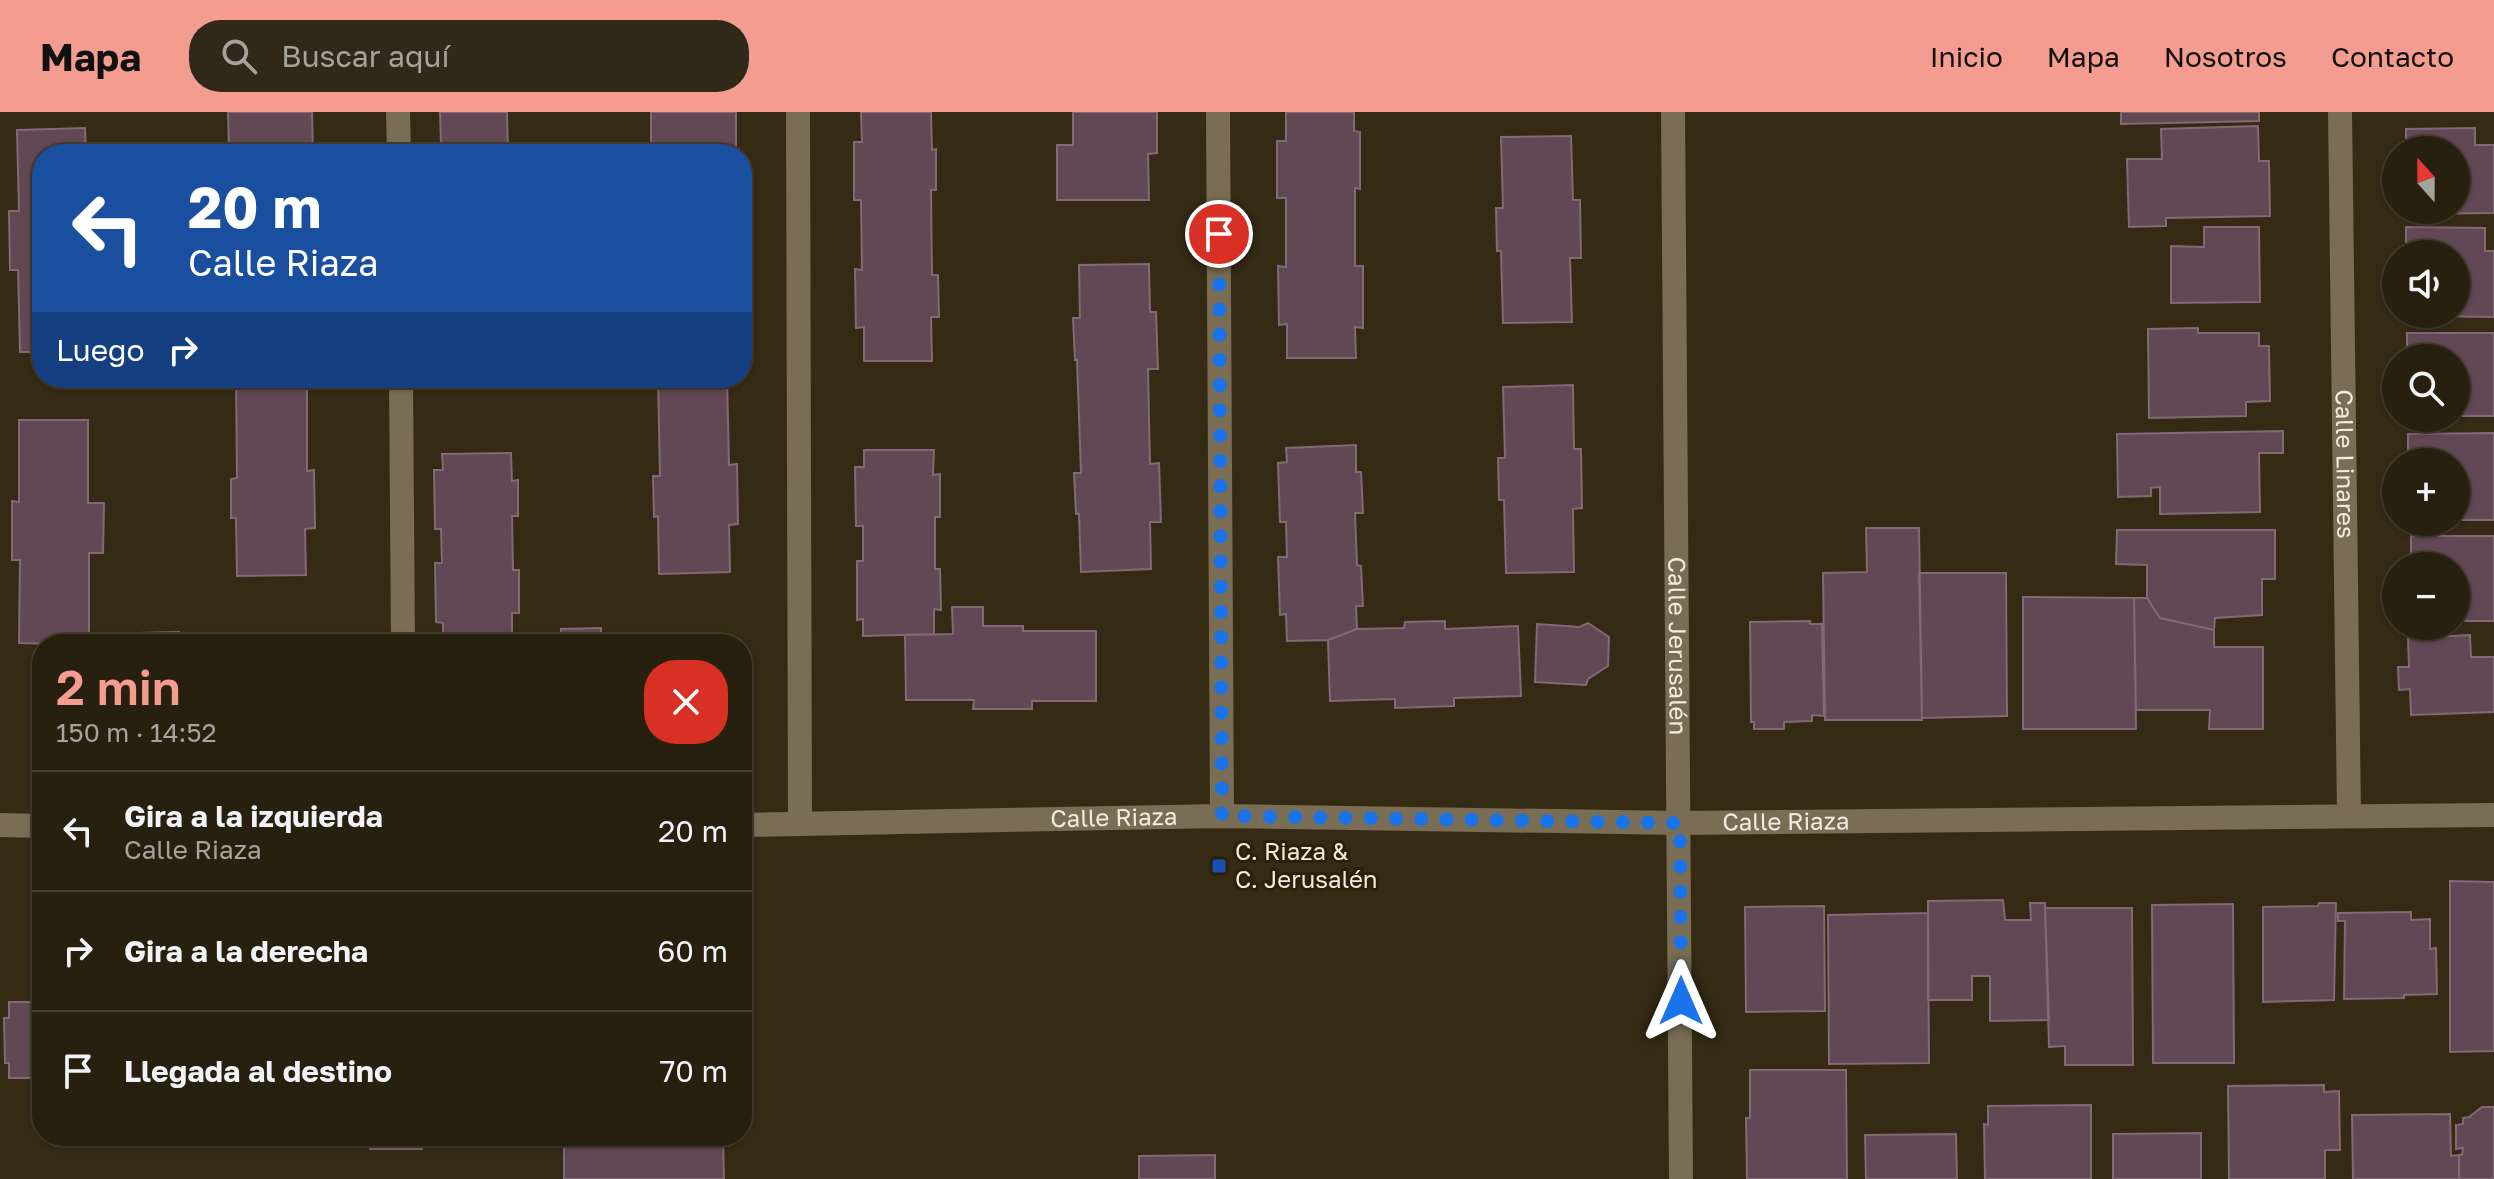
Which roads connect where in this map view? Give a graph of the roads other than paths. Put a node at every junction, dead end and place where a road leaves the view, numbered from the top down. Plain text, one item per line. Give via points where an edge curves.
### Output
1 (398, 112) edge
2 (798, 112) edge
3 (1218, 112) edge
4 (1673, 112) edge
5 (2340, 112) edge
6 (399, 144) edge
7 (401, 388) edge
8 (403, 634) edge
9 (2494, 815) edge
10 (1222, 816) junction
11 (2349, 816) junction
12 (800, 823) junction
13 (1680, 823) junction
14 (0, 825) edge
15 (752, 825) edge
16 (32, 826) edge
17 (1681, 1179) edge

1 - 6 street
2 - 12 street
3 - 10 street
4 - 13 street, Calle Jerusalén
5 - 11 street, Calle Linares
7 - 8 street
9 - 11 street, Calle Riaza
10 - 12 street, Calle Riaza
10 - 13 street, Calle Riaza
11 - 13 street, Calle Riaza
12 - 15 street, Calle Riaza
13 - 17 street, Calle Jerusalén
14 - 16 street

